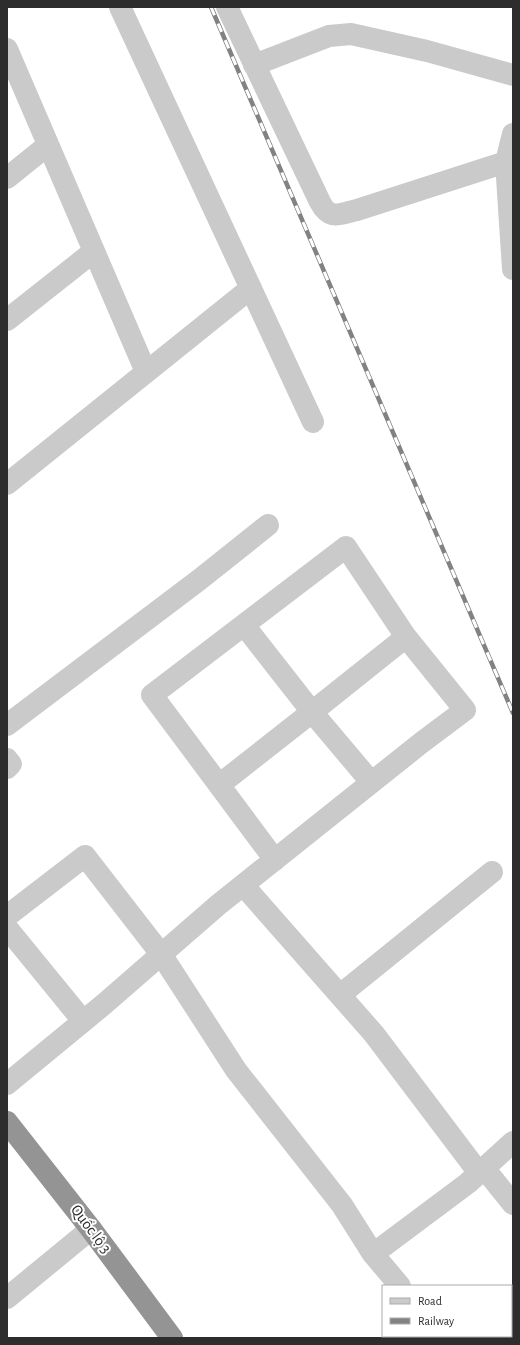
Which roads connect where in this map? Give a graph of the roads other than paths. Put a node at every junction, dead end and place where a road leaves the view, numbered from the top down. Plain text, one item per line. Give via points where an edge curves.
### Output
1 (120, 7) edge
2 (227, 7) edge
3 (7, 49) edge
4 (254, 65) junction
5 (513, 75) edge
6 (513, 134) edge
7 (48, 145) junction
8 (506, 162) junction
9 (7, 178) edge
10 (93, 252) junction
11 (513, 269) edge
12 (251, 288) junction
13 (7, 320) edge
14 (146, 372) junction
15 (313, 422) dead end
16 (7, 484) edge
17 (268, 525) dead end
18 (244, 625) junction
19 (406, 637) junction
20 (312, 712) junction
21 (7, 725) edge
22 (7, 759) edge
23 (7, 768) edge
24 (371, 782) junction
25 (219, 785) junction
26 (275, 860) junction
27 (492, 872) dead end
28 (243, 884) junction
29 (7, 916) edge
30 (7, 928) edge
31 (161, 954) junction
32 (340, 996) junction
33 (83, 1021) junction
34 (7, 1084) edge
35 (7, 1122) edge
36 (513, 1142) edge
37 (482, 1171) junction
38 (513, 1204) edge
39 (92, 1230) junction
40 (373, 1254) junction
41 (399, 1285) edge
42 (7, 1298) edge
43 (172, 1338) edge

1 - 12 street
2 - 4 street
3 - 7 street
4 - 5 street via 329,36 351,34 427,51
4 - 8 street via 328,214 357,210
6 - 8 street
7 - 9 street
7 - 10 street
8 - 11 street
10 - 13 street
10 - 14 street
12 - 14 street
12 - 15 street
14 - 16 street
17 - 21 street
18 - 19 street via 346,547
18 - 20 street
18 - 25 street via 152,695
19 - 20 street
19 - 24 street via 465,710
20 - 24 street
20 - 25 street
22 - 23 street via 12,764
24 - 26 street
25 - 26 street
26 - 28 street
27 - 32 street
28 - 31 street
28 - 32 street
29 - 31 street via 86,856
30 - 33 street
31 - 33 street
31 - 40 street via 236,1070 342,1205
32 - 37 street via 374,1034
33 - 34 street
35 - 39 highway, Quốc lộ 3
36 - 37 street
37 - 38 street
37 - 40 street
39 - 42 street
39 - 43 highway, Quốc lộ 3
40 - 41 street

